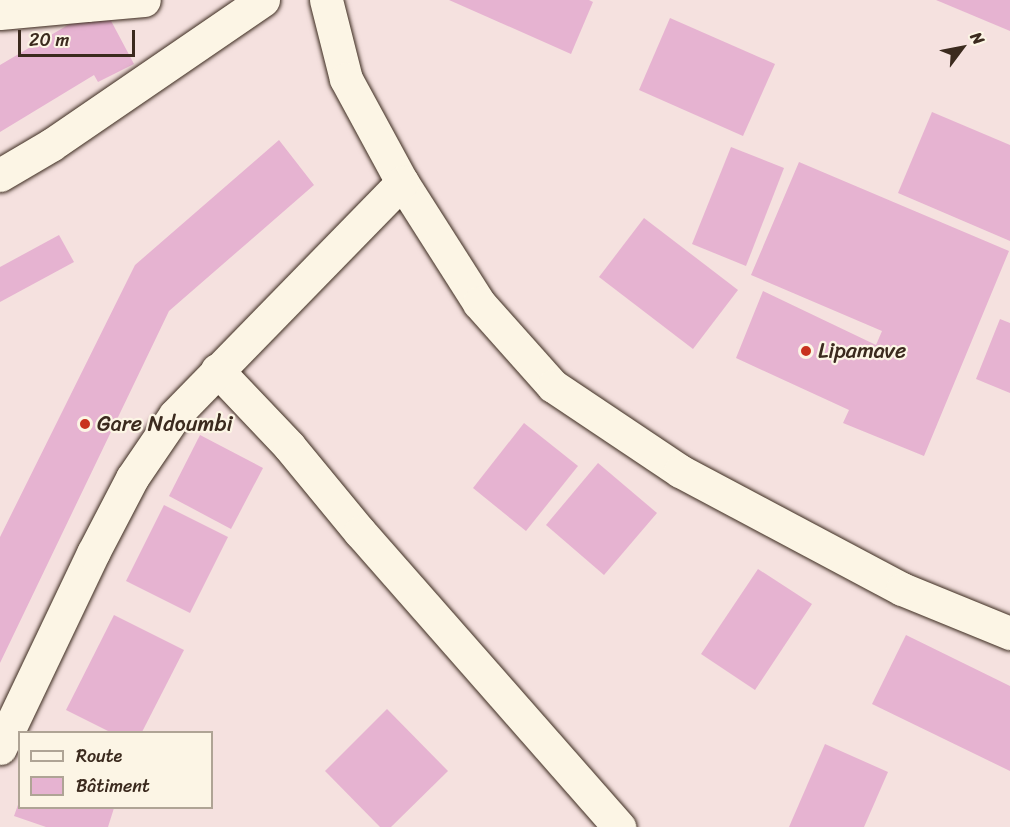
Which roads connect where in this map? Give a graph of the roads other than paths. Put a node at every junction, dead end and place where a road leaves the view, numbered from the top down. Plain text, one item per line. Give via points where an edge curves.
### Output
1 (144, 0) edge
2 (263, 0) edge
3 (326, 0) edge
4 (86, 2) edge
5 (0, 13) edge
6 (0, 175) edge
7 (402, 182) junction
8 (217, 370) junction
9 (1010, 633) edge
10 (0, 748) edge
11 (619, 827) edge

1 - 4 street
2 - 6 street via 51,145
3 - 7 street via 346,79
4 - 5 street
7 - 8 street
7 - 9 street via 479,303 553,386 680,471 902,589
8 - 10 street via 175,415 132,478
8 - 11 street via 289,446

